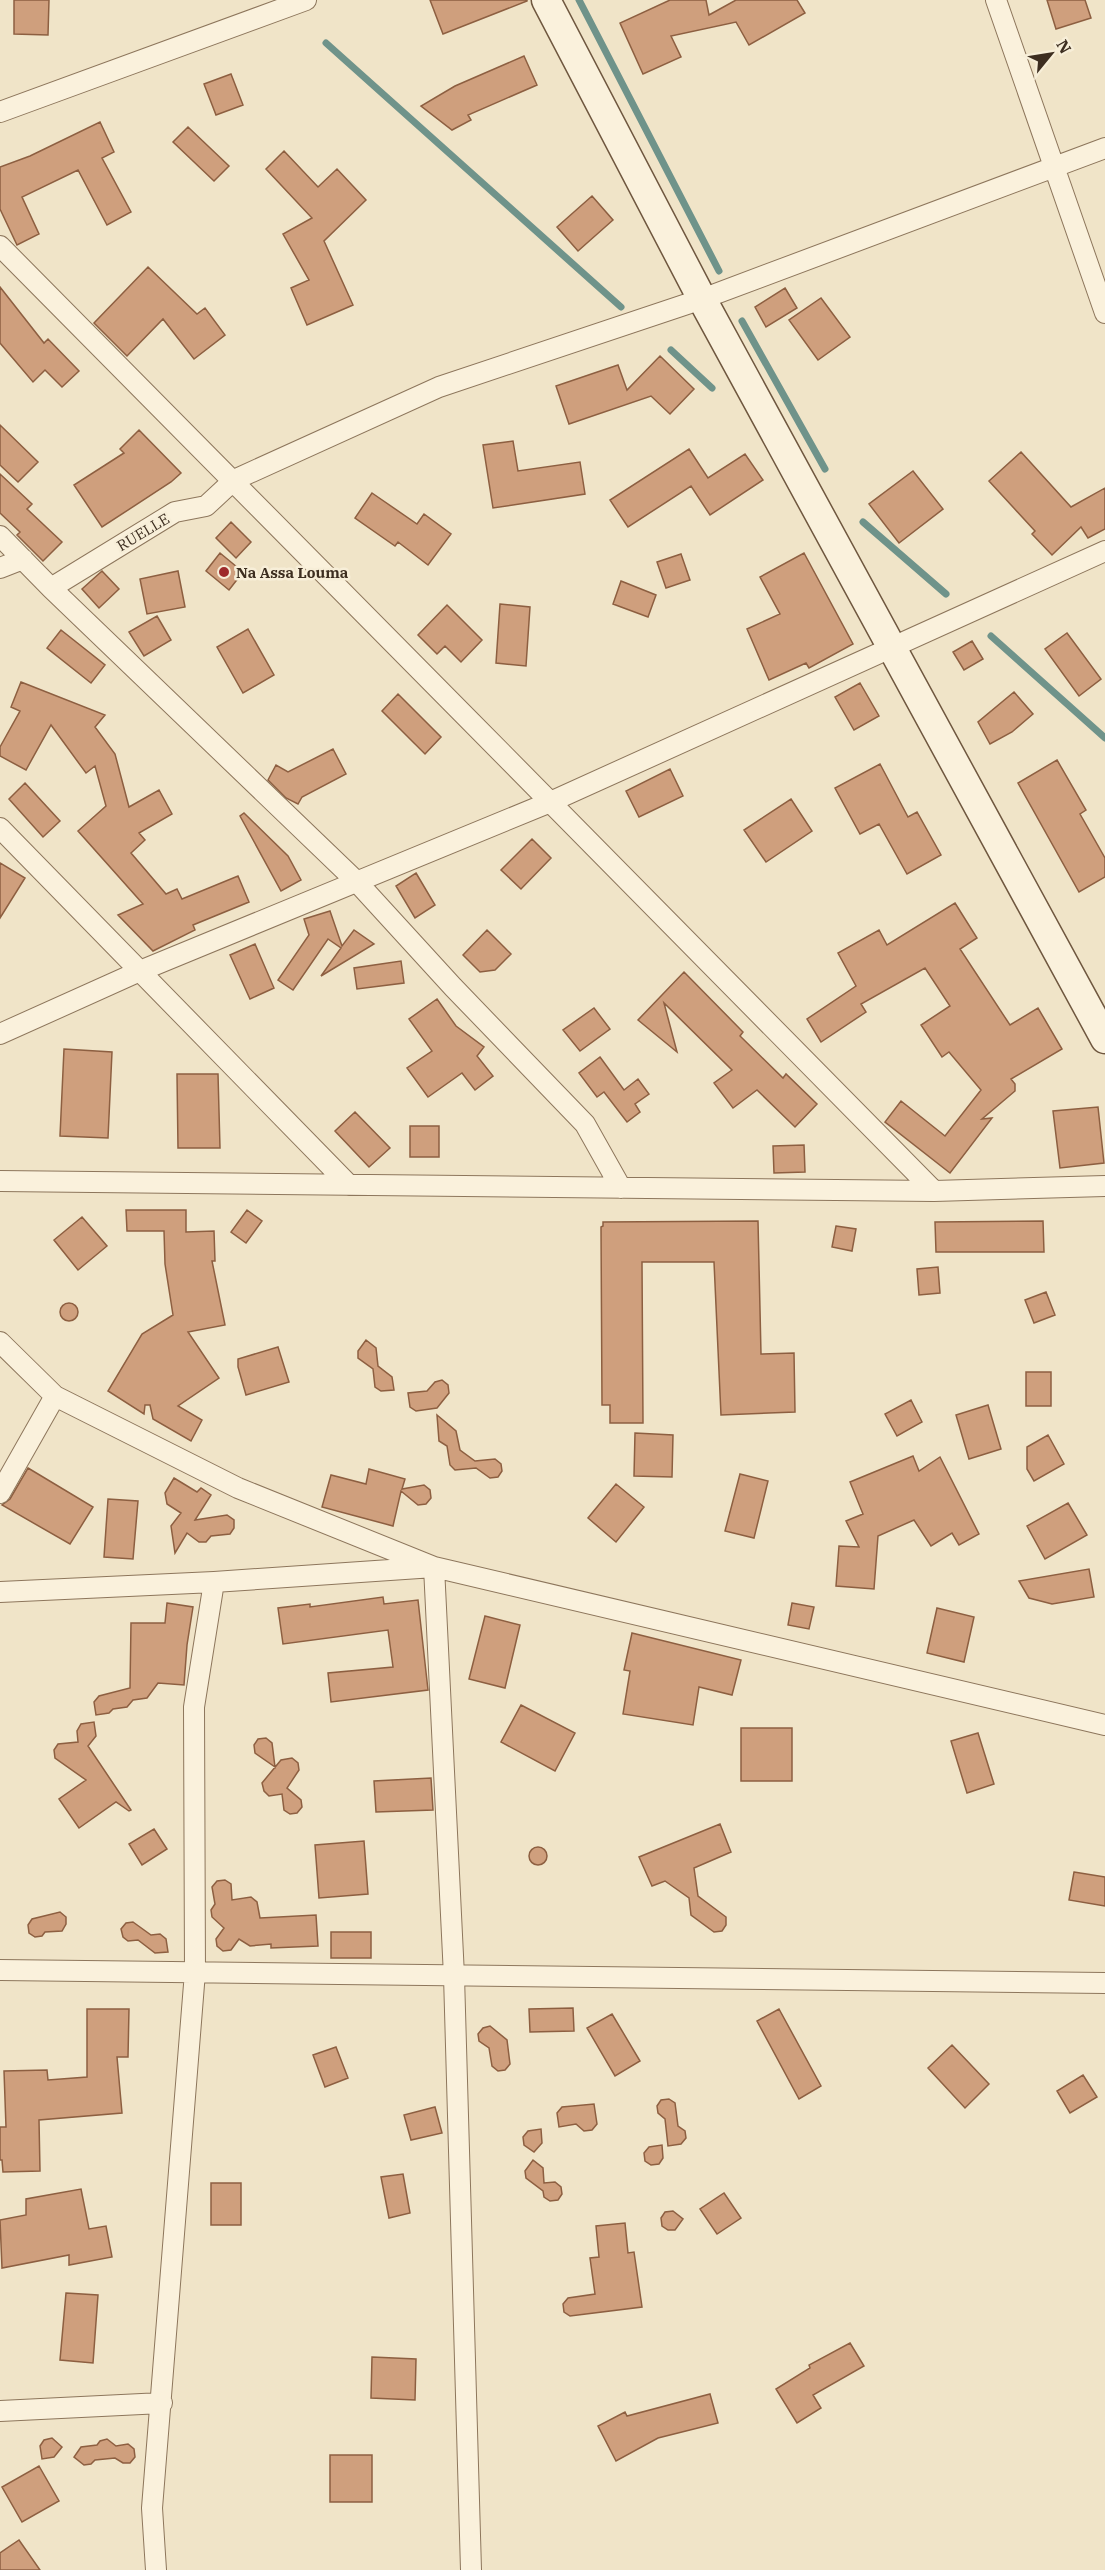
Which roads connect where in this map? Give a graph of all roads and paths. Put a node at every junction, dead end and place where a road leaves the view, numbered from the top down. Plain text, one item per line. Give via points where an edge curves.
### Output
1 (306, 0) edge
2 (546, 0) edge
3 (996, 0) edge
4 (0, 112) edge
5 (1105, 148) edge
6 (1054, 167) junction
7 (0, 246) edge
8 (702, 299) junction
9 (1105, 313) edge
10 (234, 480) junction
11 (0, 536) edge
12 (1105, 551) edge
13 (23, 559) junction
14 (0, 568) edge
15 (51, 588) junction
16 (892, 647) junction
17 (549, 803) junction
18 (0, 828) edge
19 (357, 882) junction
20 (140, 971) junction
21 (0, 1034) edge
22 (1105, 1039) edge
23 (2, 1179) edge
24 (349, 1185) junction
25 (1105, 1186) edge
26 (621, 1188) junction
27 (934, 1191) junction
28 (0, 1342) edge
29 (55, 1396) junction
30 (0, 1492) edge
31 (434, 1567) junction
32 (214, 1582) junction
33 (0, 1592) edge
34 (1105, 1725) edge
35 (0, 1970) edge
36 (195, 1972) junction
37 (454, 1976) junction
38 (1105, 1983) edge
39 (162, 2403) junction
40 (0, 2411) edge
41 (156, 2570) edge
42 (471, 2570) edge

1 - 4 street
2 - 8 street
3 - 6 street
5 - 6 street, RUELLE
6 - 8 street, RUELLE
6 - 9 street
7 - 10 street
8 - 10 street, RUELLE via 439,387
8 - 16 street
10 - 15 street, RUELLE via 206,506 175,512
10 - 17 street
11 - 13 street
12 - 16 street
13 - 14 street
13 - 15 street
15 - 19 street
16 - 17 street
16 - 22 street
17 - 19 street
17 - 27 street
18 - 20 street
19 - 20 street
19 - 26 street via 585,1124
20 - 21 street
20 - 24 street
23 - 24 street
24 - 26 street
25 - 27 street
26 - 27 street
28 - 29 street
29 - 30 street
29 - 31 street via 238,1488
31 - 32 street
31 - 34 street
31 - 37 street
32 - 33 street
32 - 36 street via 194,1707
35 - 36 street
36 - 37 street
36 - 39 street
37 - 38 street
37 - 42 street
39 - 40 street
39 - 41 street via 152,2508

